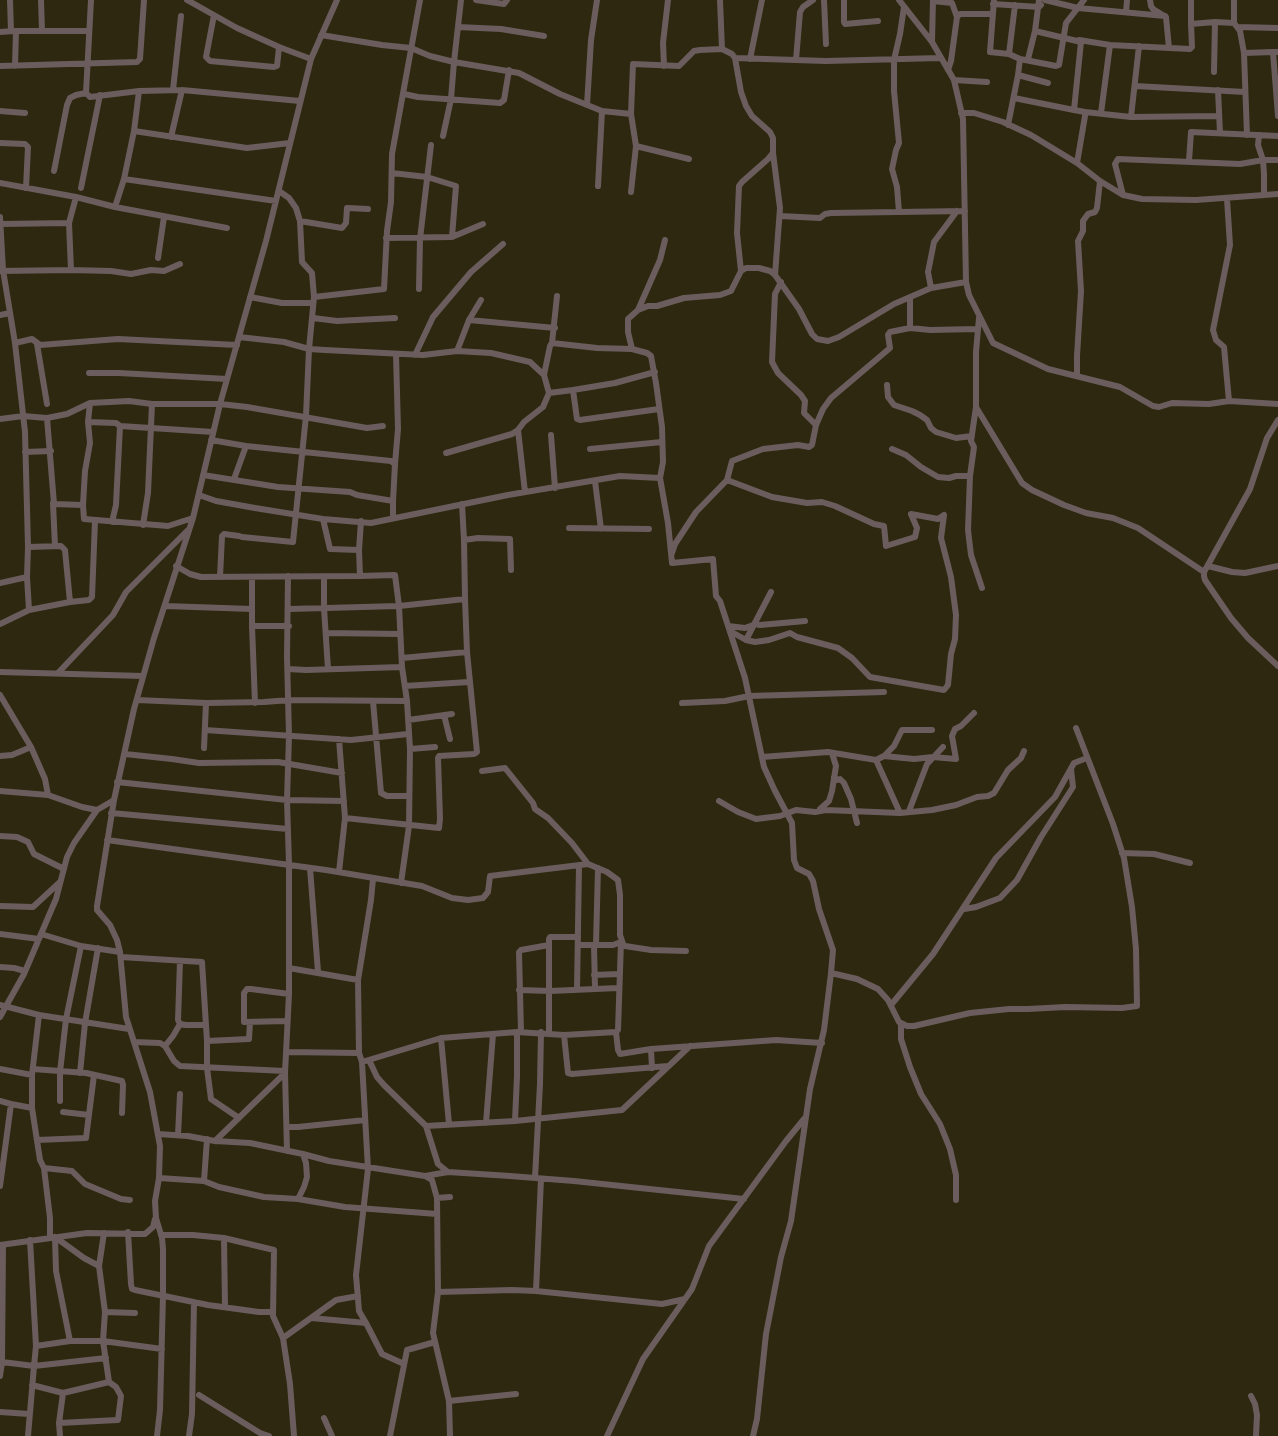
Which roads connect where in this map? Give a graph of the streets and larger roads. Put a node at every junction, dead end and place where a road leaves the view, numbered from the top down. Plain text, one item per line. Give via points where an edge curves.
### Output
1 (10, 0) edge
2 (41, 0) edge
3 (91, 0) edge
4 (144, 0) edge
5 (188, 0) edge
6 (337, 0) edge
7 (420, 0) edge
8 (461, 0) edge
9 (476, 0) edge
10 (507, 0) edge
11 (598, 0) edge
12 (668, 0) edge
13 (720, 0) edge
14 (762, 0) edge
15 (813, 0) edge
16 (822, 0) edge
17 (844, 0) edge
18 (899, 0) edge
19 (933, 0) edge
20 (1045, 0) edge
21 (1084, 0) edge
22 (1127, 0) edge
23 (1150, 0) edge
24 (1191, 0) edge
25 (1234, 0) edge
26 (993, 2) edge
27 (1039, 4) edge
28 (1015, 5) junction
29 (904, 7) junction
30 (1078, 8) junction
31 (1126, 12) junction
32 (992, 14) junction
33 (214, 15) junction
34 (181, 16) dead end
35 (957, 16) junction
36 (1165, 16) junction
37 (878, 21) dead end
38 (1215, 22) junction
39 (1192, 24) junction
40 (1236, 25) junction
41 (458, 27) junction
42 (1278, 28) edge
43 (13, 31) junction
44 (42, 31) junction
45 (1035, 31) junction
46 (0, 32) edge
47 (89, 32) junction
48 (321, 35) junction
49 (544, 36) dead end
50 (1063, 37) junction
51 (1079, 40) junction
52 (932, 42) junction
53 (826, 44) dead end
54 (1110, 45) junction
55 (1139, 46) junction
56 (279, 47) junction
57 (411, 48) junction
58 (1169, 48) junction
59 (722, 50) junction
60 (1275, 52) edge
61 (1244, 53) junction
62 (1009, 54) junction
63 (311, 58) junction
64 (735, 58) junction
65 (940, 58) junction
66 (750, 59) junction
67 (1020, 59) junction
68 (1028, 59) junction
69 (796, 60) junction
70 (894, 60) junction
71 (454, 62) junction
72 (87, 64) junction
73 (0, 66) edge
74 (15, 66) junction
75 (664, 66) junction
76 (508, 70) junction
77 (948, 70) junction
78 (1214, 72) dead end
79 (1018, 75) junction
80 (954, 80) junction
81 (987, 82) dead end
82 (1048, 83) dead end
83 (1277, 83) edge
84 (1134, 86) junction
85 (174, 90) junction
86 (182, 90) junction
87 (1218, 90) junction
88 (139, 91) junction
89 (1245, 92) junction
90 (86, 93) junction
91 (404, 94) junction
92 (100, 95) junction
93 (1014, 98) junction
94 (451, 99) junction
95 (300, 101) junction
96 (587, 105) junction
97 (602, 110) junction
98 (1074, 110) junction
99 (0, 111) edge
100 (25, 112) dead end
101 (1085, 112) junction
102 (961, 113) junction
103 (1101, 113) junction
104 (631, 114) junction
105 (1131, 116) junction
106 (1219, 116) junction
107 (1278, 116) edge
108 (1008, 125) junction
109 (134, 131) junction
110 (1220, 133) junction
111 (1247, 135) junction
112 (1259, 135) junction
113 (444, 136) dead end
114 (1278, 136) edge
115 (171, 137) junction
116 (290, 143) junction
117 (0, 144) edge
118 (431, 145) dead end
119 (636, 146) junction
120 (773, 153) junction
121 (689, 159) dead end
122 (1263, 160) junction
123 (1278, 160) edge
124 (1189, 161) junction
125 (1077, 163) junction
126 (54, 171) dead end
127 (392, 172) junction
128 (427, 177) junction
129 (124, 179) junction
130 (1100, 181) junction
131 (0, 183) edge
132 (598, 186) dead end
133 (26, 188) junction
134 (81, 188) dead end
135 (278, 191) junction
136 (631, 192) dead end
137 (1264, 194) junction
138 (1278, 194) edge
139 (1123, 195) junction
140 (76, 197) junction
141 (1227, 198) junction
142 (276, 201) junction
143 (115, 207) junction
144 (368, 209) dead end
145 (957, 211) junction
146 (965, 211) junction
147 (900, 212) junction
148 (780, 216) junction
149 (0, 217) edge
150 (164, 217) junction
151 (300, 222) junction
152 (69, 223) junction
153 (0, 224) edge
154 (483, 224) dead end
155 (227, 228) dead end
156 (386, 238) junction
157 (452, 238) junction
158 (420, 239) junction
159 (665, 240) dead end
160 (503, 244) dead end
161 (158, 258) dead end
162 (180, 264) dead end
163 (71, 270) junction
164 (2, 271) edge
165 (741, 271) junction
166 (775, 275) junction
167 (781, 282) junction
168 (966, 282) junction
169 (931, 288) junction
170 (419, 289) dead end
171 (557, 296) dead end
172 (250, 297) junction
173 (910, 297) junction
174 (313, 300) junction
175 (481, 300) dead end
176 (638, 310) junction
177 (10, 313) junction
178 (0, 315) edge
179 (979, 316) junction
180 (313, 318) junction
181 (396, 318) dead end
182 (469, 320) junction
183 (555, 328) junction
184 (910, 328) junction
185 (978, 329) junction
186 (239, 337) junction
187 (15, 343) junction
188 (552, 343) junction
189 (37, 344) junction
190 (237, 345) junction
191 (309, 349) junction
192 (632, 349) junction
193 (457, 351) junction
194 (396, 354) junction
195 (415, 355) junction
196 (654, 372) junction
197 (89, 373) dead end
198 (1077, 375) junction
199 (544, 376) junction
200 (227, 379) junction
201 (887, 385) dead end
202 (573, 390) junction
203 (549, 392) junction
204 (1229, 401) junction
205 (90, 403) junction
206 (47, 404) dead end
207 (152, 404) junction
208 (220, 404) junction
209 (1278, 404) edge
210 (976, 407) junction
211 (659, 408) junction
212 (23, 416) junction
213 (306, 416) junction
214 (47, 418) junction
215 (0, 419) edge
216 (1278, 420) edge
217 (88, 422) junction
218 (816, 425) junction
219 (120, 426) junction
220 (383, 426) dead end
221 (151, 427) junction
222 (518, 430) junction
223 (213, 432) junction
224 (552, 435) dead end
225 (972, 436) junction
226 (211, 440) junction
227 (662, 442) junction
228 (246, 446) junction
229 (590, 448) dead end
230 (892, 449) dead end
231 (51, 451) junction
232 (25, 452) junction
233 (302, 452) junction
234 (446, 453) dead end
235 (395, 464) junction
236 (203, 475) junction
237 (970, 476) junction
238 (660, 478) junction
239 (234, 479) junction
240 (727, 480) junction
241 (595, 481) junction
242 (299, 488) junction
243 (554, 488) junction
244 (525, 492) junction
245 (199, 495) junction
246 (393, 501) junction
247 (54, 503) junction
248 (462, 504) junction
249 (83, 505) junction
250 (295, 514) junction
251 (193, 518) junction
252 (393, 518) junction
253 (324, 519) junction
254 (95, 521) junction
255 (361, 521) junction
256 (112, 522) junction
257 (143, 525) junction
258 (569, 528) dead end
259 (601, 528) junction
260 (189, 529) junction
261 (648, 529) dead end
262 (464, 540) junction
263 (55, 546) junction
264 (28, 547) junction
265 (359, 550) junction
266 (671, 558) junction
267 (176, 566) junction
268 (1208, 566) junction
269 (1278, 566) edge
270 (511, 570) dead end
271 (1204, 572) junction
272 (288, 576) junction
273 (360, 576) junction
274 (27, 577) junction
275 (220, 577) junction
276 (324, 577) junction
277 (252, 578) junction
278 (0, 583) edge
279 (982, 588) dead end
280 (770, 592) dead end
281 (465, 600) junction
282 (70, 602) junction
283 (165, 606) junction
284 (399, 606) junction
285 (324, 608) junction
286 (252, 609) junction
287 (289, 609) junction
288 (29, 610) junction
289 (805, 621) dead end
290 (0, 624) edge
291 (756, 624) junction
292 (252, 626) junction
293 (289, 626) junction
294 (729, 629) junction
295 (326, 633) junction
296 (400, 634) junction
297 (746, 640) junction
298 (467, 652) junction
299 (402, 658) junction
300 (1278, 666) edge
301 (402, 667) junction
302 (288, 669) junction
303 (328, 669) junction
304 (0, 672) edge
305 (58, 674) junction
306 (143, 676) junction
307 (469, 682) junction
308 (405, 686) junction
309 (884, 692) dead end
310 (0, 696) edge
311 (749, 696) junction
312 (137, 700) junction
313 (290, 700) junction
314 (373, 701) junction
315 (407, 701) junction
316 (682, 702) dead end
317 (255, 703) junction
318 (206, 704) junction
319 (974, 713) dead end
320 (452, 714) dead end
321 (444, 715) junction
322 (408, 720) junction
323 (1076, 728) dead end
324 (205, 730) junction
325 (932, 730) dead end
326 (408, 734) junction
327 (289, 736) junction
328 (375, 738) junction
329 (339, 739) junction
330 (450, 739) dead end
331 (31, 747) junction
332 (435, 747) dead end
333 (943, 747) dead end
334 (204, 748) dead end
335 (410, 749) junction
336 (1024, 751) dead end
337 (832, 753) junction
338 (125, 754) junction
339 (0, 756) edge
340 (884, 756) junction
341 (762, 757) junction
342 (933, 757) junction
343 (1087, 758) junction
344 (876, 760) junction
345 (288, 764) junction
346 (1070, 769) junction
347 (482, 771) dead end
348 (342, 773) junction
349 (834, 777) junction
350 (117, 782) junction
351 (0, 792) edge
352 (48, 795) junction
353 (408, 796) junction
354 (114, 800) junction
355 (287, 800) junction
356 (344, 801) junction
357 (719, 801) dead end
358 (97, 810) junction
359 (819, 811) junction
360 (854, 811) junction
361 (909, 811) junction
362 (111, 813) junction
363 (787, 813) junction
364 (900, 813) junction
365 (345, 818) junction
366 (857, 823) dead end
367 (409, 826) junction
368 (288, 829) junction
369 (0, 836) edge
370 (107, 840) junction
371 (1122, 853) junction
372 (1190, 863) dead end
373 (290, 864) junction
374 (588, 864) junction
375 (579, 865) junction
376 (310, 868) junction
377 (598, 868) junction
378 (64, 869) junction
379 (339, 872) junction
380 (373, 879) junction
381 (61, 881) junction
382 (400, 883) junction
383 (0, 906) edge
384 (964, 909) junction
385 (0, 934) edge
386 (40, 937) junction
387 (578, 937) junction
388 (621, 942) junction
389 (549, 945) junction
390 (578, 945) junction
391 (595, 945) junction
392 (81, 946) junction
393 (98, 948) junction
394 (686, 951) dead end
395 (121, 954) junction
396 (180, 960) junction
397 (0, 967) edge
398 (289, 968) junction
399 (25, 971) junction
400 (318, 972) junction
401 (832, 973) junction
402 (619, 974) junction
403 (594, 975) junction
404 (358, 980) junction
405 (618, 988) junction
406 (595, 989) junction
407 (519, 990) junction
408 (577, 990) junction
409 (550, 991) junction
410 (289, 994) junction
411 (891, 1005) junction
412 (0, 1006) edge
413 (8, 1006) junction
414 (39, 1015) junction
415 (0, 1017) edge
416 (66, 1019) junction
417 (287, 1021) junction
418 (250, 1022) junction
419 (85, 1023) junction
420 (180, 1024) junction
421 (901, 1024) junction
422 (206, 1025) junction
423 (129, 1029) junction
424 (519, 1032) junction
425 (541, 1032) junction
426 (616, 1032) junction
427 (549, 1033) junction
428 (493, 1034) junction
429 (564, 1035) junction
430 (441, 1038) junction
431 (207, 1041) junction
432 (134, 1042) junction
433 (822, 1042) junction
434 (165, 1046) junction
435 (690, 1046) junction
436 (651, 1050) junction
437 (286, 1052) junction
438 (359, 1053) junction
439 (369, 1060) junction
440 (362, 1062) junction
441 (668, 1066) junction
442 (208, 1068) junction
443 (652, 1068) junction
444 (0, 1069) edge
445 (32, 1072) junction
446 (60, 1072) junction
447 (285, 1072) junction
448 (80, 1073) junction
449 (94, 1074) junction
450 (180, 1094) dead end
451 (0, 1101) edge
452 (60, 1101) dead end
453 (11, 1104) junction
454 (32, 1108) junction
455 (63, 1112) dead end
456 (122, 1113) dead end
457 (90, 1115) junction
458 (239, 1118) junction
459 (805, 1118) junction
460 (538, 1119) junction
461 (365, 1120) junction
462 (515, 1121) junction
463 (486, 1123) junction
464 (449, 1124) junction
465 (426, 1126) junction
466 (286, 1127) junction
467 (158, 1134) junction
468 (178, 1135) junction
469 (207, 1139) junction
470 (37, 1140) junction
471 (215, 1141) junction
472 (287, 1151) junction
473 (303, 1154) junction
474 (44, 1168) junction
475 (1, 1169) edge
476 (368, 1169) junction
477 (448, 1172) junction
478 (425, 1176) junction
479 (159, 1178) junction
480 (538, 1178) junction
481 (204, 1182) junction
482 (0, 1186) edge
483 (450, 1197) dead end
484 (437, 1198) junction
485 (298, 1199) junction
486 (744, 1199) junction
487 (130, 1200) dead end
488 (956, 1200) dead end
489 (364, 1208) junction
490 (437, 1214) junction
491 (156, 1218) junction
492 (128, 1232) junction
493 (104, 1233) junction
494 (161, 1235) junction
495 (52, 1237) junction
496 (224, 1238) junction
497 (30, 1240) junction
498 (1, 1245) edge
499 (99, 1266) junction
500 (536, 1291) junction
501 (438, 1292) junction
502 (163, 1296) junction
503 (358, 1296) junction
504 (685, 1299) junction
505 (194, 1302) junction
506 (225, 1308) junction
507 (105, 1312) junction
508 (273, 1312) junction
509 (135, 1313) dead end
510 (311, 1318) junction
511 (366, 1322) junction
512 (283, 1338) junction
513 (103, 1341) junction
514 (70, 1342) junction
515 (436, 1342) junction
516 (36, 1346) junction
517 (162, 1349) junction
518 (106, 1358) junction
519 (2, 1362) junction
520 (404, 1364) junction
521 (34, 1366) junction
522 (0, 1376) edge
523 (109, 1382) junction
524 (32, 1385) junction
525 (63, 1393) junction
526 (516, 1394) dead end
527 (199, 1395) dead end
528 (1251, 1396) dead end
529 (449, 1401) junction
530 (0, 1412) edge
531 (29, 1414) junction
532 (324, 1418) dead end
533 (59, 1422) junction
534 (28, 1436) edge
535 (60, 1436) edge
536 (157, 1436) edge
537 (189, 1436) edge
538 (269, 1436) edge
539 (294, 1436) edge
540 (332, 1436) edge
541 (390, 1436) edge
542 (450, 1436) edge
543 (607, 1436) edge
544 (753, 1436) edge
545 (1256, 1436) edge

1 - 43 street
2 - 44 street
3 - 47 street
4 - 72 street via 139,61
5 - 33 street
6 - 48 street
7 - 57 street
8 - 41 street
9 - 10 street via 504,4
11 - 96 street via 591,40
12 - 75 street
13 - 59 street
14 - 66 street
15 - 69 street via 800,12
16 - 53 street
17 - 37 street via 845,24
18 - 29 street
19 - 35 street via 952,3
19 - 52 street
20 - 27 street
20 - 30 street
21 - 30 street
22 - 31 street
23 - 36 street via 1153,9
24 - 39 street
25 - 40 street
26 - 28 street
26 - 32 street
27 - 28 street
27 - 45 street
28 - 62 street
29 - 52 street
29 - 70 street
30 - 31 street
30 - 50 street via 1066,23
31 - 36 street
32 - 35 street
32 - 62 street via 990,52
33 - 56 street
33 - 56 street via 206,56 210,61 274,67 277,66
34 - 85 street
35 - 77 street
36 - 58 street
38 - 39 street
38 - 40 street
38 - 78 street
39 - 58 street via 1192,47
40 - 42 street
40 - 61 street
41 - 49 street
41 - 71 street
43 - 44 street
43 - 46 street
43 - 74 street
44 - 47 street
45 - 50 street
45 - 68 street
47 - 72 street
48 - 57 street
48 - 63 street
50 - 51 street
50 - 68 street via 1059,65
51 - 54 street
51 - 98 street
52 - 65 street
54 - 55 street
54 - 103 street
55 - 58 street
55 - 84 street
56 - 63 street
57 - 71 street
57 - 91 street
59 - 64 street
59 - 75 street via 694,51 679,66
60 - 61 street
60 - 83 street
61 - 89 street
62 - 67 street
63 - 95 street
64 - 66 street
64 - 120 street via 746,106 770,132
65 - 70 street
65 - 77 street
66 - 69 street
67 - 68 street
67 - 79 street
69 - 70 street
70 - 147 street via 899,143 892,170
71 - 76 street
71 - 94 street
72 - 74 street
72 - 90 street
73 - 74 street
75 - 104 street via 633,64
76 - 94 street via 502,102
76 - 96 street
77 - 80 street
79 - 82 street
79 - 93 street
80 - 81 street
80 - 102 street
83 - 107 street
84 - 87 street
84 - 105 street
85 - 86 street
85 - 88 street
86 - 95 street
86 - 115 street
87 - 89 street
87 - 106 street
88 - 92 street
88 - 109 street
89 - 111 street
90 - 92 street via 90,97
90 - 126 street via 70,98
91 - 94 street
91 - 127 street via 393,146
92 - 134 street
93 - 98 street
93 - 108 street
94 - 113 street
95 - 116 street
96 - 97 street
97 - 104 street
97 - 132 street
98 - 101 street
99 - 100 street
101 - 103 street
101 - 125 street
102 - 108 street via 974,113
102 - 146 street
103 - 105 street
104 - 119 street
105 - 106 street
106 - 110 street
108 - 125 street
109 - 115 street
109 - 129 street
110 - 111 street
110 - 124 street via 1191,132
111 - 112 street
112 - 114 street
112 - 122 street via 1258,145
115 - 116 street via 248,148
116 - 135 street
117 - 133 street via 25,144 28,147
118 - 128 street
119 - 121 street
119 - 136 street
120 - 148 street
120 - 165 street via 739,186 736,233
122 - 123 street
122 - 124 street via 1240,164
122 - 137 street
124 - 139 street via 1118,159 1115,164
125 - 130 street
127 - 128 street
127 - 156 street
128 - 157 street via 456,186
128 - 158 street
129 - 142 street
129 - 143 street
130 - 139 street
130 - 198 street via 1097,208 1083,221 1078,241 1081,291
131 - 133 street
133 - 140 street
135 - 142 street
135 - 151 street via 289,198
137 - 138 street
137 - 141 street
139 - 141 street via 1142,199
140 - 143 street
140 - 152 street
141 - 204 street via 1230,245 1212,330 1224,347
142 - 172 street
143 - 150 street
144 - 151 street via 346,208 346,223 342,228
145 - 146 street
145 - 147 street
145 - 169 street via 934,242 928,272
146 - 168 street
147 - 148 street via 831,213 820,218
148 - 166 street
149 - 153 street
150 - 155 street
150 - 161 street
151 - 174 street via 302,262 312,273
152 - 153 street
152 - 163 street
153 - 164 street
154 - 157 street
156 - 158 street
156 - 174 street via 384,289
157 - 158 street
158 - 170 street
159 - 176 street via 660,260
160 - 195 street via 471,272 433,317
162 - 163 street via 164,271 131,274
163 - 164 street
164 - 177 street
165 - 166 street via 760,268
165 - 176 street via 731,291 684,298
166 - 167 street
167 - 173 street via 812,334 817,339 828,341
167 - 218 street via 775,294 772,362 778,373 801,395 805,401 804,413
168 - 169 street
168 - 179 street
169 - 173 street
171 - 183 street
172 - 174 street via 282,303
172 - 186 street
173 - 184 street
174 - 180 street
175 - 182 street
176 - 192 street via 628,319
177 - 178 street
177 - 187 street
179 - 185 street
179 - 198 street via 992,342 1048,369
180 - 181 street via 336,321
180 - 191 street
182 - 183 street
182 - 193 street
183 - 188 street
184 - 185 street
184 - 218 street via 890,332 890,348 831,398
185 - 210 street
186 - 190 street
186 - 191 street via 284,342
187 - 189 street via 32,340
187 - 212 street
188 - 192 street
188 - 199 street
189 - 190 street via 118,339
189 - 206 street
190 - 200 street
191 - 194 street
191 - 213 street
192 - 196 street via 651,356
193 - 195 street
193 - 199 street via 527,360
194 - 195 street
194 - 235 street via 398,429
196 - 202 street
196 - 211 street
197 - 200 street
198 - 204 street via 1120,387 1153,406
199 - 203 street
200 - 208 street
201 - 225 street via 891,403 920,415 936,432 956,438
202 - 203 street
202 - 211 street via 577,419 580,420
203 - 222 street via 543,407
204 - 209 street
205 - 207 street via 129,401
205 - 214 street via 67,414
205 - 217 street
207 - 208 street
207 - 221 street
208 - 213 street
208 - 223 street
210 - 225 street
210 - 271 street via 1022,483 1064,506 1138,528
211 - 227 street
212 - 214 street
212 - 215 street
212 - 232 street
213 - 220 street via 367,428
213 - 233 street
214 - 231 street
216 - 268 street via 1267,438 1250,489
217 - 219 street
217 - 249 street via 90,443
218 - 240 street via 809,447 763,449 740,457 732,461
219 - 221 street
219 - 256 street via 116,505
221 - 223 street
221 - 257 street
222 - 234 street
222 - 244 street
223 - 226 street
224 - 243 street
225 - 237 street via 974,447
226 - 228 street
226 - 236 street
227 - 229 street
227 - 238 street
228 - 233 street
228 - 239 street
230 - 237 street via 938,477
231 - 232 street
231 - 247 street
232 - 264 street
233 - 235 street
233 - 242 street
235 - 246 street
236 - 239 street
236 - 245 street
237 - 279 street via 968,530 971,554
238 - 241 street via 620,476
238 - 266 street
239 - 242 street
240 - 266 street via 696,512 675,544
240 - 297 street via 772,497 822,502 884,526 886,546 916,537 917,528 911,514 938,519 944,516 941,538 956,616 948,685 944,690 870,677 838,648 790,633 770,640
241 - 243 street
241 - 259 street
242 - 246 street via 350,492
242 - 250 street
243 - 244 street
244 - 248 street
245 - 250 street via 216,501
245 - 251 street
246 - 252 street
247 - 249 street
247 - 263 street
248 - 252 street
248 - 262 street
249 - 254 street via 84,519
250 - 253 street
250 - 275 street via 293,542 224,534
251 - 257 street via 168,526
251 - 260 street
252 - 255 street via 371,523
253 - 255 street
253 - 265 street via 330,549
254 - 256 street
254 - 282 street via 92,597
255 - 265 street
256 - 257 street
258 - 259 street
259 - 261 street
260 - 267 street
260 - 305 street via 126,592 112,615
262 - 270 street via 510,539
262 - 281 street
263 - 264 street
263 - 282 street via 65,550
264 - 274 street
265 - 273 street
266 - 294 street via 672,563 713,559 716,596
267 - 275 street via 195,576
267 - 283 street
268 - 269 street via 1245,573
268 - 271 street
271 - 300 street via 1205,580 1231,618
272 - 276 street
272 - 277 street
272 - 287 street
273 - 276 street
273 - 284 street via 395,575
274 - 278 street
274 - 288 street
275 - 277 street
276 - 285 street
277 - 286 street
280 - 291 street
281 - 284 street
281 - 298 street
282 - 288 street
283 - 286 street
283 - 306 street
284 - 285 street
284 - 296 street
285 - 287 street
285 - 295 street
286 - 292 street
287 - 293 street
288 - 290 street
289 - 291 street
291 - 294 street
291 - 297 street
292 - 293 street
292 - 317 street
293 - 302 street
294 - 297 street
294 - 311 street
295 - 296 street
295 - 303 street
296 - 299 street
298 - 299 street
298 - 307 street
299 - 301 street
301 - 303 street
301 - 308 street
302 - 303 street
302 - 313 street
304 - 305 street
305 - 306 street
306 - 312 street
307 - 308 street
307 - 367 street via 477,752 439,756 439,828
308 - 315 street
309 - 311 street
310 - 331 street
311 - 316 street via 725,701
311 - 341 street
312 - 318 street
312 - 338 street
313 - 314 street
313 - 317 street
313 - 327 street
314 - 315 street
314 - 328 street
315 - 322 street
317 - 318 street
318 - 324 street
319 - 342 street via 955,729 952,736 956,759
320 - 321 street
321 - 322 street
321 - 330 street
322 - 326 street
323 - 343 street
324 - 327 street
324 - 334 street
325 - 340 street via 902,730 894,746
326 - 328 street
326 - 335 street
327 - 329 street
327 - 345 street
328 - 329 street
328 - 353 street via 381,793
329 - 348 street
331 - 339 street
331 - 352 street via 46,779
332 - 335 street
333 - 342 street
335 - 353 street
336 - 361 street via 994,793 943,808
337 - 341 street
337 - 344 street
337 - 349 street via 836,766
338 - 345 street via 199,763
338 - 350 street
340 - 342 street via 914,760
340 - 344 street
341 - 363 street
342 - 361 street
343 - 346 street via 1074,763
343 - 371 street
344 - 364 street
345 - 348 street
345 - 355 street
346 - 384 street via 1055,798 996,858
346 - 384 street via 1073,787 1017,880 1000,898
347 - 374 street via 505,768 536,809 572,843
348 - 356 street
349 - 359 street via 829,801
349 - 360 street via 844,783
350 - 354 street
350 - 355 street
351 - 352 street
352 - 358 street
353 - 367 street
354 - 358 street
354 - 362 street
355 - 356 street
355 - 368 street
356 - 365 street
357 - 363 street via 756,818
358 - 378 street via 74,843
359 - 360 street
359 - 363 street
360 - 364 street
360 - 366 street
361 - 364 street
362 - 368 street
362 - 370 street
363 - 401 street via 792,823 794,860 813,881 832,950
365 - 367 street
365 - 379 street
367 - 382 street
368 - 373 street
369 - 378 street via 17,837 28,842 34,854
370 - 373 street
370 - 395 street via 97,906 118,940
371 - 372 street via 1154,854
371 - 421 street via 1132,907 1137,1006 1009,1009 970,1013 914,1026
373 - 376 street
373 - 398 street
374 - 375 street
374 - 377 street
375 - 382 street via 490,876 484,898 468,900
375 - 387 street
376 - 379 street
376 - 400 street
377 - 388 street via 618,880
377 - 391 street
378 - 381 street
379 - 380 street
380 - 382 street
380 - 404 street
381 - 383 street via 32,906
381 - 386 street
384 - 411 street via 933,954
385 - 386 street
386 - 392 street
386 - 399 street
387 - 389 street via 550,937
387 - 390 street
388 - 391 street
388 - 394 street via 629,947
388 - 402 street
389 - 407 street via 520,950
389 - 409 street
390 - 391 street
390 - 408 street
391 - 403 street
392 - 393 street
392 - 416 street
393 - 395 street
393 - 419 street
395 - 396 street
395 - 423 street
396 - 420 street
396 - 422 street via 202,962
397 - 399 street
398 - 400 street
398 - 410 street
399 - 413 street
400 - 404 street
401 - 411 street via 869,984 878,989
401 - 433 street
402 - 403 street
402 - 405 street
403 - 406 street
404 - 438 street
405 - 406 street
405 - 426 street
406 - 408 street
407 - 409 street
407 - 424 street
408 - 409 street
409 - 427 street
410 - 417 street
410 - 418 street via 247,989 244,993 244,1022
411 - 421 street
412 - 413 street
413 - 414 street
413 - 415 street
414 - 416 street
414 - 445 street
416 - 419 street
416 - 446 street
417 - 418 street
417 - 437 street
418 - 431 street via 249,1039
419 - 423 street
419 - 448 street
420 - 422 street
420 - 434 street
421 - 488 street via 901,1039 910,1068 950,1150 956,1174
422 - 431 street
423 - 432 street
424 - 425 street
424 - 428 street
424 - 462 street
425 - 427 street
425 - 460 street
426 - 429 street
426 - 436 street via 620,1054
427 - 429 street
428 - 430 street
428 - 463 street
429 - 443 street via 568,1073
430 - 439 street
430 - 464 street
431 - 442 street
432 - 434 street
432 - 467 street via 150,1092
433 - 435 street via 776,1040
433 - 459 street
434 - 442 street via 180,1066
435 - 436 street
435 - 441 street
436 - 443 street
437 - 438 street
437 - 447 street
438 - 440 street
439 - 440 street
439 - 465 street via 377,1077
440 - 461 street
441 - 443 street
441 - 460 street via 622,1110
442 - 447 street
442 - 458 street via 210,1099
444 - 445 street
445 - 446 street
445 - 454 street
446 - 448 street
446 - 452 street
447 - 458 street
447 - 466 street
448 - 449 street
449 - 456 street via 122,1081
449 - 457 street
450 - 468 street
451 - 453 street
453 - 454 street
453 - 475 street
454 - 470 street
455 - 457 street
457 - 470 street via 86,1138
458 - 471 street
459 - 486 street
459 - 544 street via 791,1221 766,1334
460 - 462 street
460 - 480 street
461 - 466 street
461 - 476 street
462 - 463 street
463 - 464 street
464 - 465 street
465 - 477 street via 438,1164
466 - 472 street
467 - 468 street
467 - 479 street
468 - 469 street
469 - 471 street
469 - 481 street
470 - 474 street
471 - 472 street via 250,1143
472 - 473 street
473 - 476 street
473 - 485 street via 307,1177
474 - 487 street via 72,1171 85,1184
474 - 495 street
475 - 482 street
476 - 478 street
476 - 489 street
477 - 478 street
477 - 480 street
478 - 484 street via 432,1180
479 - 481 street
479 - 491 street
480 - 486 street
480 - 500 street
481 - 485 street via 251,1195
483 - 484 street
484 - 490 street
485 - 489 street
486 - 504 street via 709,1246
489 - 490 street
489 - 503 street via 356,1275
490 - 501 street
491 - 492 street via 145,1234
491 - 494 street
492 - 493 street
492 - 502 street via 132,1289
493 - 495 street
493 - 499 street
494 - 496 street
494 - 502 street
495 - 497 street
495 - 499 street
495 - 514 street
496 - 506 street
496 - 508 street via 274,1250
497 - 498 street
497 - 516 street
498 - 519 street
499 - 507 street
500 - 501 street
500 - 504 street via 662,1304
501 - 515 street via 433,1332
502 - 505 street
502 - 517 street
503 - 510 street via 336,1300
503 - 511 street via 359,1311
504 - 543 street via 643,1359
505 - 506 street
505 - 537 street
506 - 508 street
507 - 509 street
507 - 513 street
508 - 512 street
510 - 511 street
510 - 512 street
511 - 520 street via 382,1354
512 - 539 street
513 - 514 street
513 - 517 street
513 - 518 street
514 - 516 street
515 - 520 street via 407,1350
515 - 529 street
516 - 521 street
517 - 536 street
518 - 521 street
518 - 523 street
519 - 521 street
519 - 522 street
520 - 541 street
521 - 524 street
523 - 525 street
523 - 533 street via 122,1396 118,1420
524 - 525 street
524 - 531 street
525 - 533 street
526 - 529 street
527 - 538 street
528 - 545 street via 1257,1415
529 - 542 street
530 - 531 street
531 - 534 street
532 - 540 street
533 - 535 street

